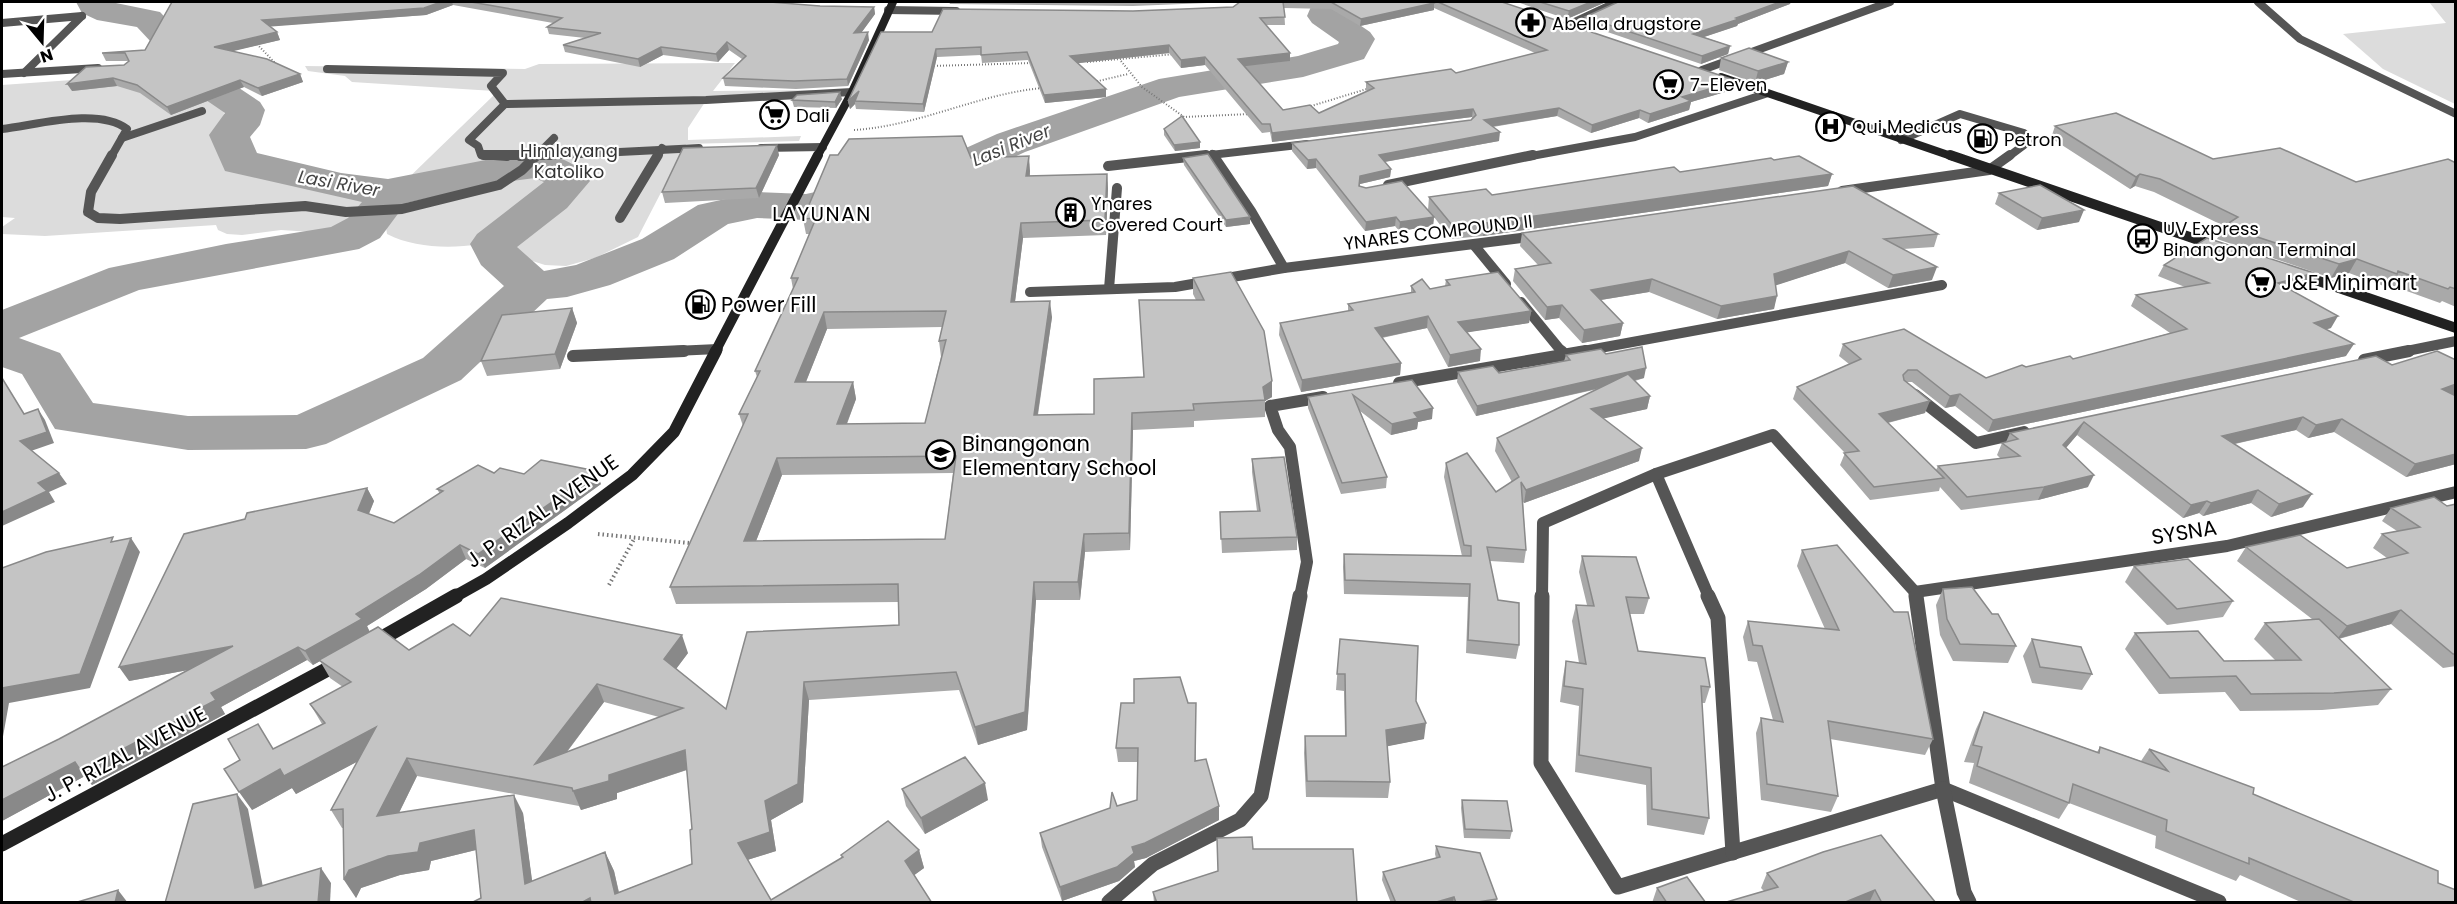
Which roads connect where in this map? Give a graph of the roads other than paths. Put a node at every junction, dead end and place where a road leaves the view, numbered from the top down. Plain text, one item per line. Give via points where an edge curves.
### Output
1 (1617, 2) edge
2 (1890, 2) edge
3 (2258, 2) edge
4 (888, 7) edge
5 (960, 11) edge
6 (16, 22) junction
7 (2, 23) edge
8 (1564, 23) joint
9 (1586, 31) edge
10 (2, 35) edge
11 (104, 68) edge
12 (1697, 68) joint
13 (327, 69) dead end
14 (24, 73) junction
15 (2, 74) edge
16 (852, 92) junction
17 (1765, 94) junction
18 (505, 104) junction
19 (202, 111) dead end
20 (2456, 114) edge
21 (2, 129) edge
22 (122, 138) junction
23 (554, 138) dead end
24 (1901, 140) junction
25 (1319, 142) edge
26 (823, 147) junction
27 (662, 148) junction
28 (708, 148) edge
29 (754, 148) edge
30 (1212, 154) junction
31 (535, 157) junction
32 (1108, 166) dead end
33 (1989, 170) junction
34 (1117, 188) dead end
35 (1376, 188) edge
36 (1825, 194) edge
37 (620, 218) dead end
38 (1545, 235) edge
39 (1474, 245) junction
40 (2221, 248) edge
41 (1284, 268) junction
42 (2288, 270) edge
43 (1942, 285) dead end
44 (1109, 289) junction
45 (1030, 292) dead end
46 (2456, 328) edge
47 (2456, 341) edge
48 (718, 349) junction
49 (1564, 354) junction
50 (573, 356) dead end
51 (2350, 363) edge
52 (1388, 385) edge
53 (1907, 389) edge
54 (1341, 394) edge
55 (2034, 430) edge
56 (1656, 474) junction
57 (2456, 492) edge
58 (1916, 592) junction
59 (1943, 789) junction
60 (2, 844) edge
61 (1733, 853) junction
62 (1109, 903) edge
63 (1969, 903) edge
64 (2218, 903) edge

1 - 8 street
2 - 12 street
3 - 20 street via 2300,39
4 - 5 street
4 - 16 main road, J. P. RIZAL AVENUE
6 - 7 street
6 - 10 street
6 - 14 street via 82,16
8 - 9 main road
11 - 14 street
12 - 17 main road
13 - 18 street via 503,73 491,86
14 - 15 street
16 - 18 street
16 - 26 main road, J. P. RIZAL AVENUE
17 - 24 main road
17 - 35 street via 1635,137
18 - 31 street via 469,140 478,146 480,155
19 - 22 street
21 - 22 street via 110,119 127,129
22 - 31 street via 91,192 88,213 98,218 144,219 305,206 367,213 402,209 499,185
23 - 31 street
24 - 33 main road
24 - 33 street via 1960,114 2029,137 2028,142
25 - 30 street
26 - 29 street
26 - 48 main road, J. P. RIZAL AVENUE
27 - 28 street
27 - 31 street
27 - 37 street
30 - 32 street
30 - 41 street
33 - 36 street
33 - 40 main road
34 - 44 street
38 - 39 street, YNARES COMPOUND II
39 - 41 street, YNARES COMPOUND II
39 - 49 street
41 - 44 street, YNARES COMPOUND II via 1175,287
42 - 46 main road
43 - 49 street
44 - 45 street, YNARES COMPOUND II
47 - 51 street
48 - 50 street
48 - 60 main road, J. P. RIZAL AVENUE via 674,432 632,475 568,523 486,579 361,650
49 - 52 street
53 - 55 street via 1976,443
54 - 62 street via 1270,406 1290,447 1307,562 1261,796 1240,820 1154,864
56 - 58 street via 1773,435
56 - 61 street via 1718,618
56 - 61 street via 1543,523 1541,763 1618,887
57 - 58 street, SYSNA via 2227,546
58 - 59 street
59 - 61 street
59 - 63 street
59 - 64 street

